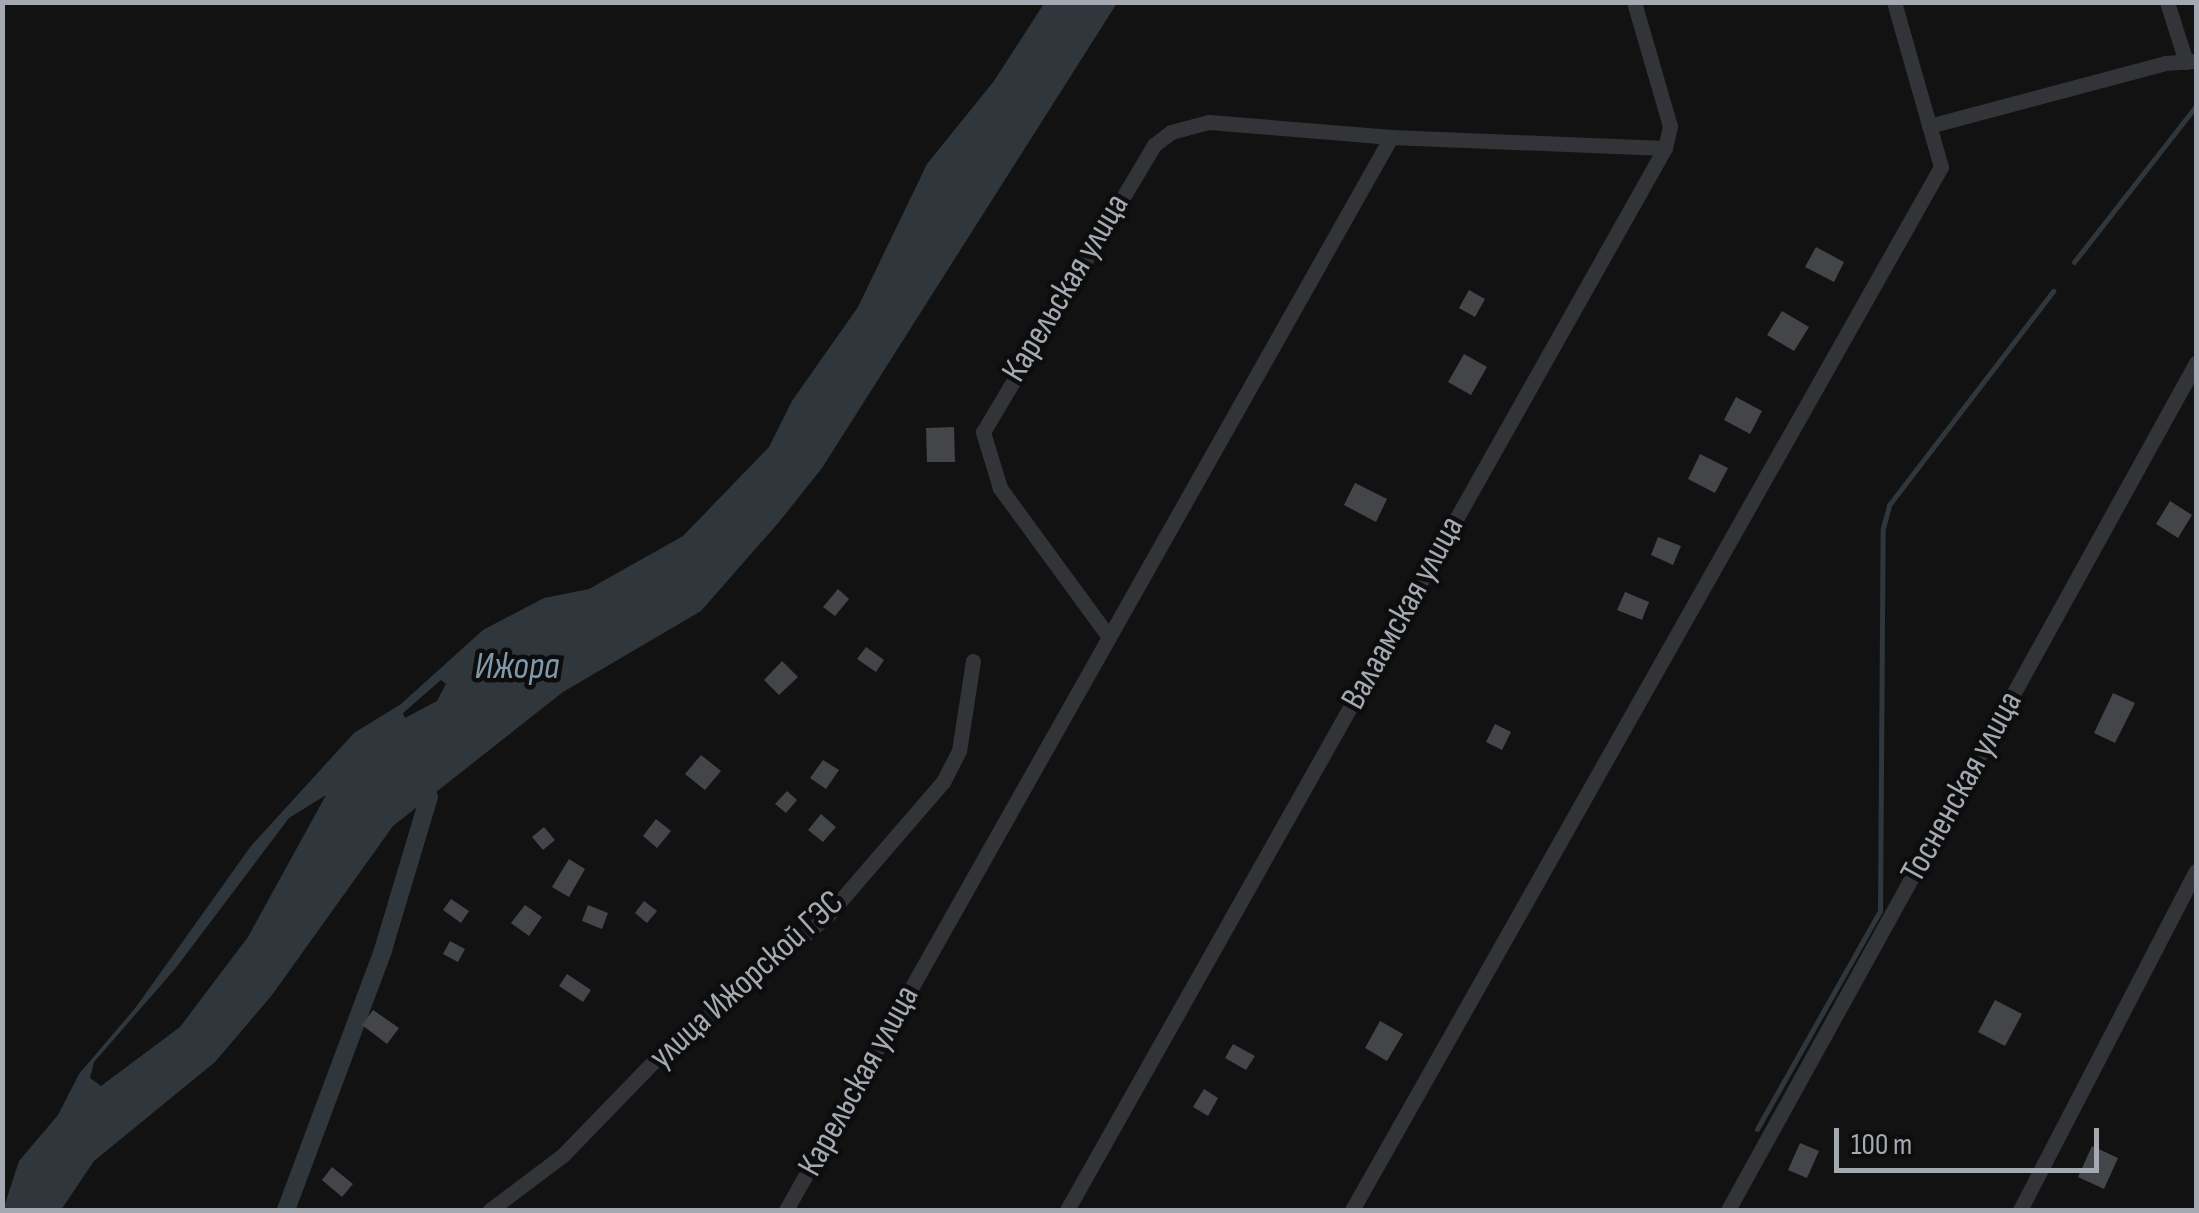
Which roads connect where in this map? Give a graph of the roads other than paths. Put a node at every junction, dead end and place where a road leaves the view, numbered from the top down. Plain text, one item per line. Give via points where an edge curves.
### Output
1 (1634, 2) edge
2 (1894, 2) edge
3 (2167, 2) edge
4 (2191, 62) edge
5 (1930, 126) junction
6 (1391, 138) junction
7 (1665, 148) junction
8 (2196, 363) edge
9 (1109, 637) junction
10 (973, 662) dead end
11 (2196, 871) edge
12 (490, 1210) edge
13 (786, 1210) edge
14 (1067, 1210) edge
15 (1352, 1210) edge
16 (1728, 1210) edge
17 (2020, 1210) edge

1 - 7 street via 1670,126
2 - 5 street
3 - 4 street
4 - 5 street
5 - 15 street via 1941,167
6 - 7 street, Карельская улица
6 - 9 street, Карельская улица
6 - 9 street, Карельская улица via 1209,122 1171,132 1134,174 988,418 984,448 1000,488
7 - 14 street, Валаамская улица
8 - 16 street, Тосненская улица
9 - 13 street, Карельская улица
10 - 12 street, улица Ижорской ГЭС via 959,751 943,782 828,915 656,1059 563,1155
11 - 17 street

